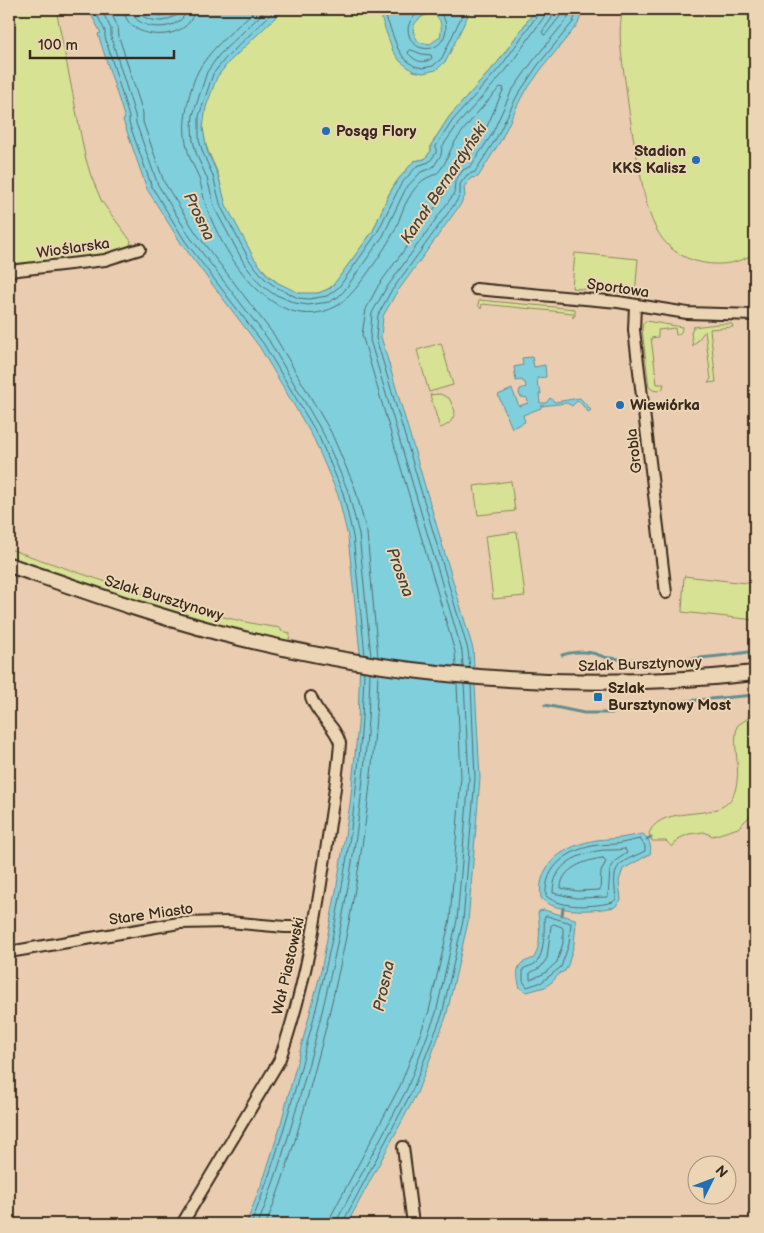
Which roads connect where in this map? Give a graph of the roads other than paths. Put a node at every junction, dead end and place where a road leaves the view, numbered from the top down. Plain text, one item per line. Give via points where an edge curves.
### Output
1 (140, 248) dead end
2 (9, 271) edge
3 (476, 289) dead end
4 (635, 305) junction
5 (755, 315) edge
6 (9, 565) edge
7 (666, 593) dead end
8 (755, 673) edge
9 (311, 696) dead end
10 (299, 927) dead end
11 (9, 952) edge
12 (403, 1147) dead end
13 (182, 1224) edge
14 (413, 1224) edge

1 - 2 street, Wioślarska via 105,260
3 - 4 street, Sportowa
4 - 5 street, Sportowa via 687,313
4 - 7 street, Grobla via 634,330
6 - 8 main road, Szlak Bursztynowy via 177,621 227,634 317,655 422,672 567,682 650,681
9 - 13 street, Wał Piastowski via 317,712 340,743 309,951 279,1061
10 - 11 street, Stare Miasto via 229,922 179,923
12 - 14 street

